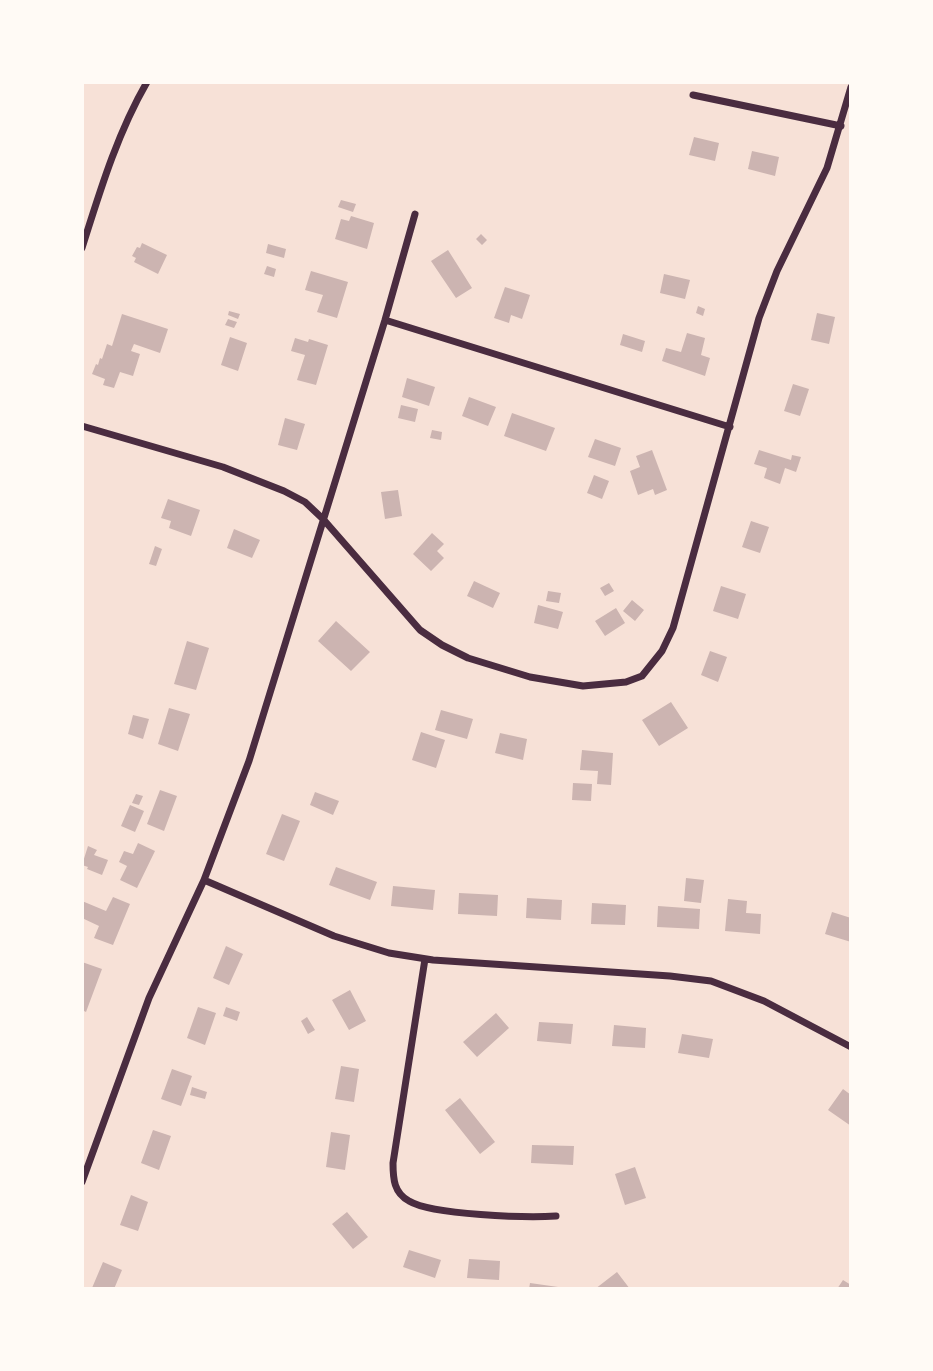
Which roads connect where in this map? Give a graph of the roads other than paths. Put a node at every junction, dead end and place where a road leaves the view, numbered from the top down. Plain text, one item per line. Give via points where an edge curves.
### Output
1 (147, 82) edge
2 (851, 87) edge
3 (693, 95) dead end
4 (841, 126) junction
5 (415, 214) dead end
6 (82, 248) edge
7 (385, 320) junction
8 (82, 426) edge
9 (730, 427) junction
10 (323, 519) junction
11 (204, 880) junction
12 (425, 959) junction
13 (851, 1047) edge
14 (82, 1181) edge
15 (556, 1216) dead end

1 - 6 street via 113,150
2 - 4 street
3 - 4 street
4 - 9 street via 827,168 768,294
5 - 7 street
7 - 9 street
7 - 10 street
8 - 10 street via 223,467 284,491
9 - 10 street via 673,628 642,676 626,682 583,686 530,677 442,645 420,630
10 - 11 street via 249,761
11 - 12 street via 334,936
11 - 14 street via 149,998
12 - 13 street via 711,981 765,1001
12 - 15 street via 393,1163 398,1192 408,1201 434,1209 528,1218

